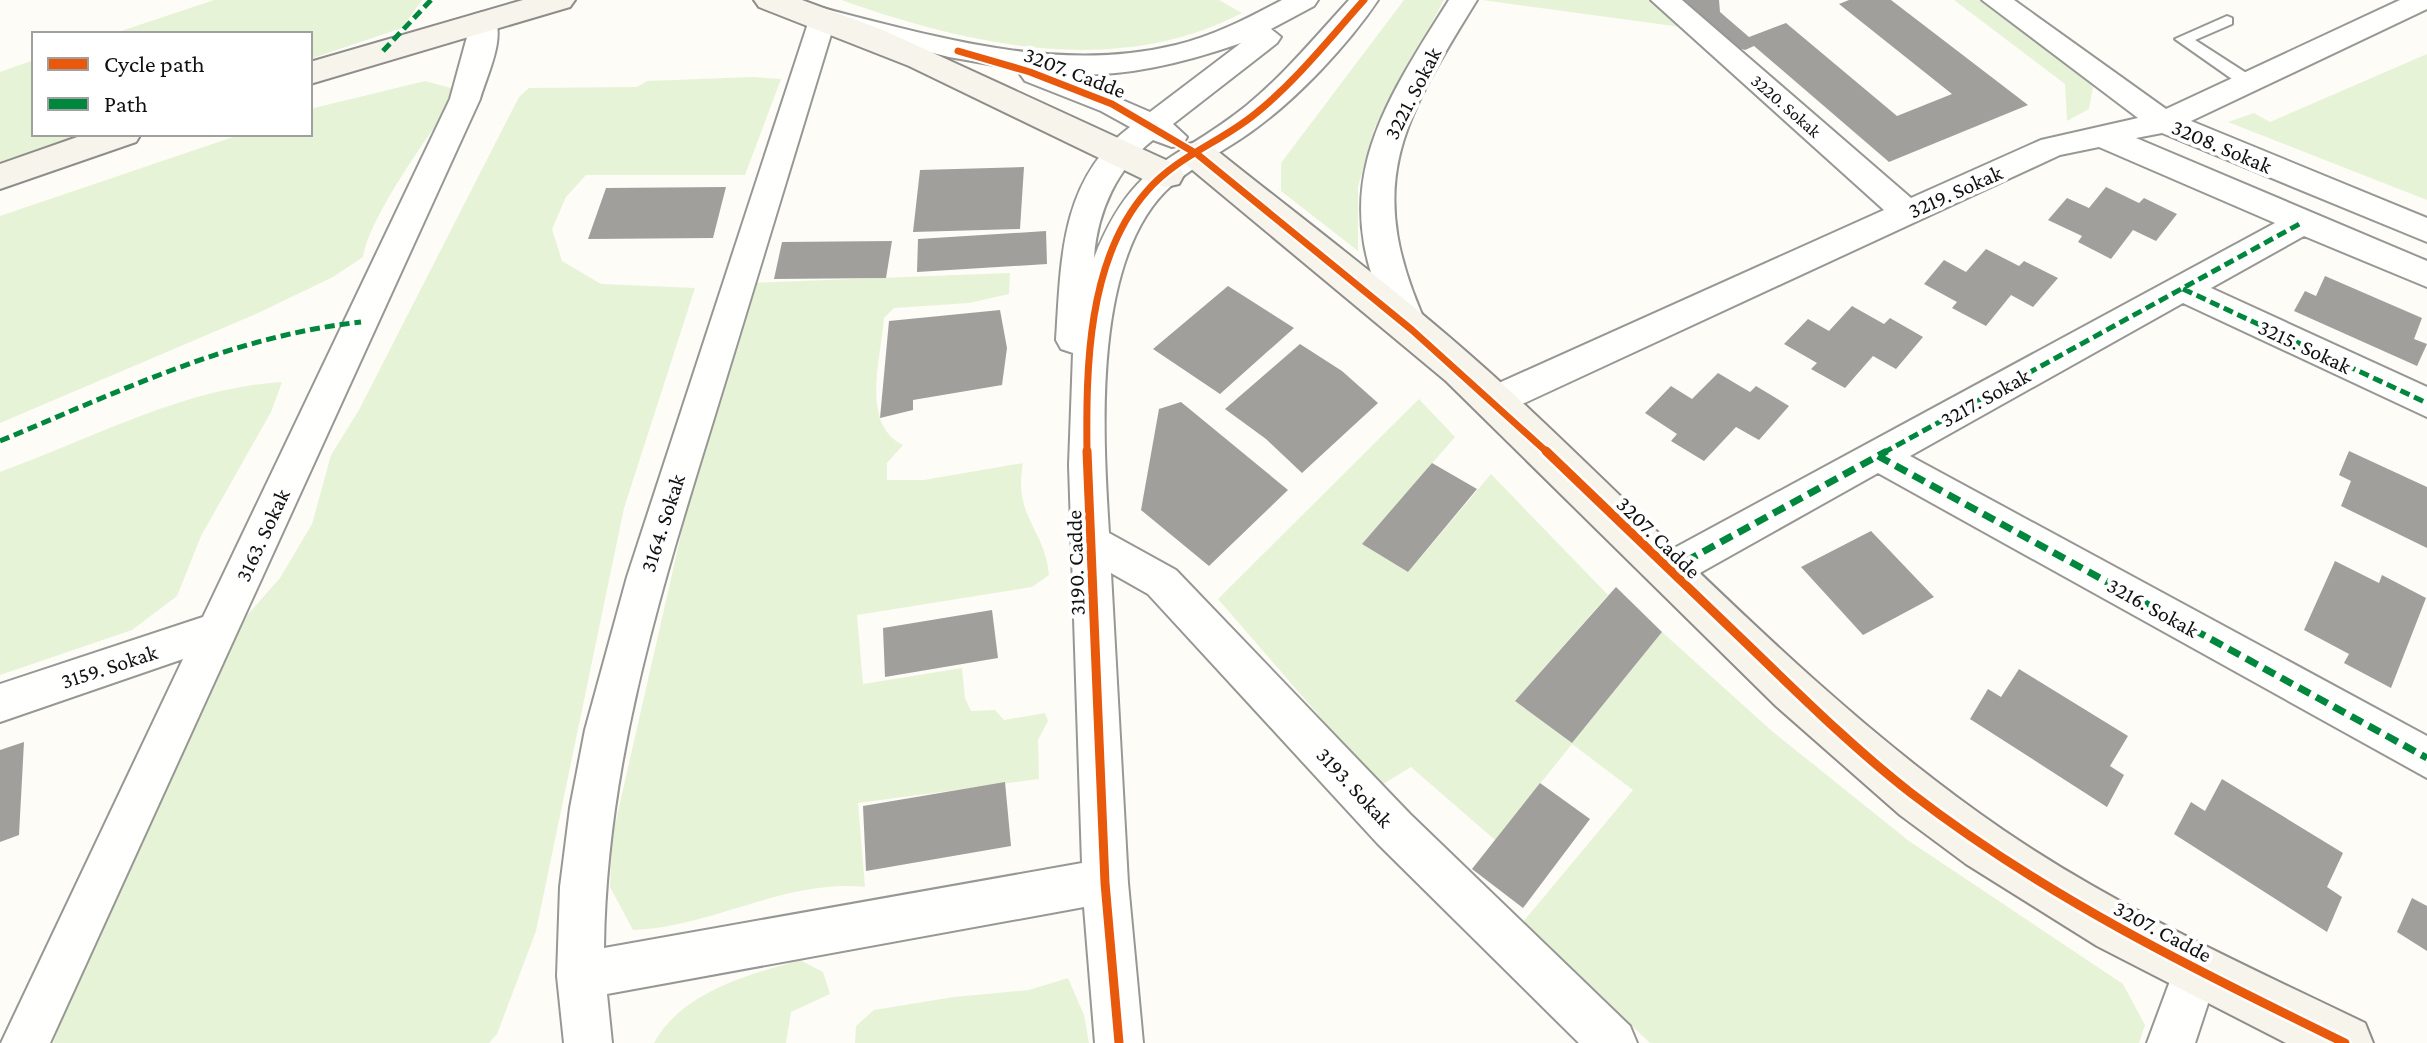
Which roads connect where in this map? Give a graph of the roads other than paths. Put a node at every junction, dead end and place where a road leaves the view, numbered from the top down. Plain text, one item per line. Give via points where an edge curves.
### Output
1 (559, 0) edge
2 (770, 0) edge
3 (1304, 0) edge
4 (1311, 0) edge
5 (1364, 0) edge
6 (1463, 0) edge
7 (1665, 0) edge
8 (1996, 0) edge
9 (2423, 0) edge
10 (1262, 10) edge
11 (822, 17) junction
12 (483, 21) junction
13 (2227, 21) dead end
14 (958, 51) junction
15 (312, 72) edge
16 (2248, 82) junction
17 (2164, 122) junction
18 (1152, 124) junction
19 (117, 136) edge
20 (2102, 136) junction
21 (1117, 152) junction
22 (1182, 164) junction
23 (0, 177) edge
24 (1907, 213) junction
25 (2303, 222) junction
26 (2427, 231) edge
27 (2427, 275) edge
28 (2183, 289) junction
29 (1412, 330) junction
30 (1494, 401) junction
31 (2427, 403) edge
32 (1878, 456) junction
33 (1091, 542) junction
34 (1668, 571) junction
35 (217, 630) junction
36 (0, 703) edge
37 (2427, 758) edge
38 (1105, 881) junction
39 (2196, 970) junction
40 (580, 976) junction
41 (25, 1043) edge
42 (588, 1043) edge
43 (1119, 1043) edge
44 (1613, 1043) edge
45 (2171, 1043) edge
46 (2345, 1043) edge

1 - 12 street
2 - 11 street, 3207. Cadde
3 - 10 street
4 - 18 street, 3190. Cadde
5 - 22 street, 3190. Cadde via 1257,113
6 - 29 street, 3221. Sokak via 1400,107 1383,151 1378,205 1383,252
7 - 24 street, 3220. Sokak
8 - 17 street, 3208. Sokak
9 - 16 street, 3219. Sokak
10 - 14 street via 1203,50 1119,65 1023,63
11 - 14 street
11 - 21 street, 3207. Cadde via 947,69
11 - 40 street, 3164. Sokak via 627,636 586,858
12 - 15 street
12 - 35 street, 3163. Sokak via 465,99
13 - 16 lane via 2183,39
14 - 18 street, 3207. Cadde via 1065,85
16 - 17 street, 3219. Sokak
17 - 20 street, 3219. Sokak
17 - 26 street, 3208. Sokak
18 - 21 street, 3190. Cadde
18 - 22 street, 3207. Cadde
19 - 23 street
20 - 24 street, 3219. Sokak via 2052,147
20 - 25 street, 3208. Sokak
21 - 22 street, 3207. Cadde
21 - 33 street, 3190. Cadde via 1087,209 1071,321
22 - 29 street, 3207. Cadde
22 - 33 street, 3190. Cadde via 1150,187 1136,206 1116,245 1095,317 1088,392
24 - 30 street, 3219. Sokak
25 - 27 street, 3208. Sokak
25 - 28 street, 3217. Sokak
28 - 31 street, 3215. Sokak
28 - 32 street, 3217. Sokak
29 - 30 street, 3207. Cadde
30 - 34 street, 3207. Cadde
32 - 34 street, 3217. Sokak
32 - 37 street, 3216. Sokak
33 - 38 street, 3190. Cadde
33 - 44 street, 3193. Sokak via 1162,582 1394,829
34 - 39 street, 3207. Cadde via 1840,734 1911,793 2064,897
35 - 36 street, 3159. Sokak
35 - 41 street, 3163. Sokak
38 - 40 street
38 - 43 street, 3190. Cadde
39 - 45 street
39 - 46 street, 3207. Cadde
40 - 42 street, 3164. Sokak

